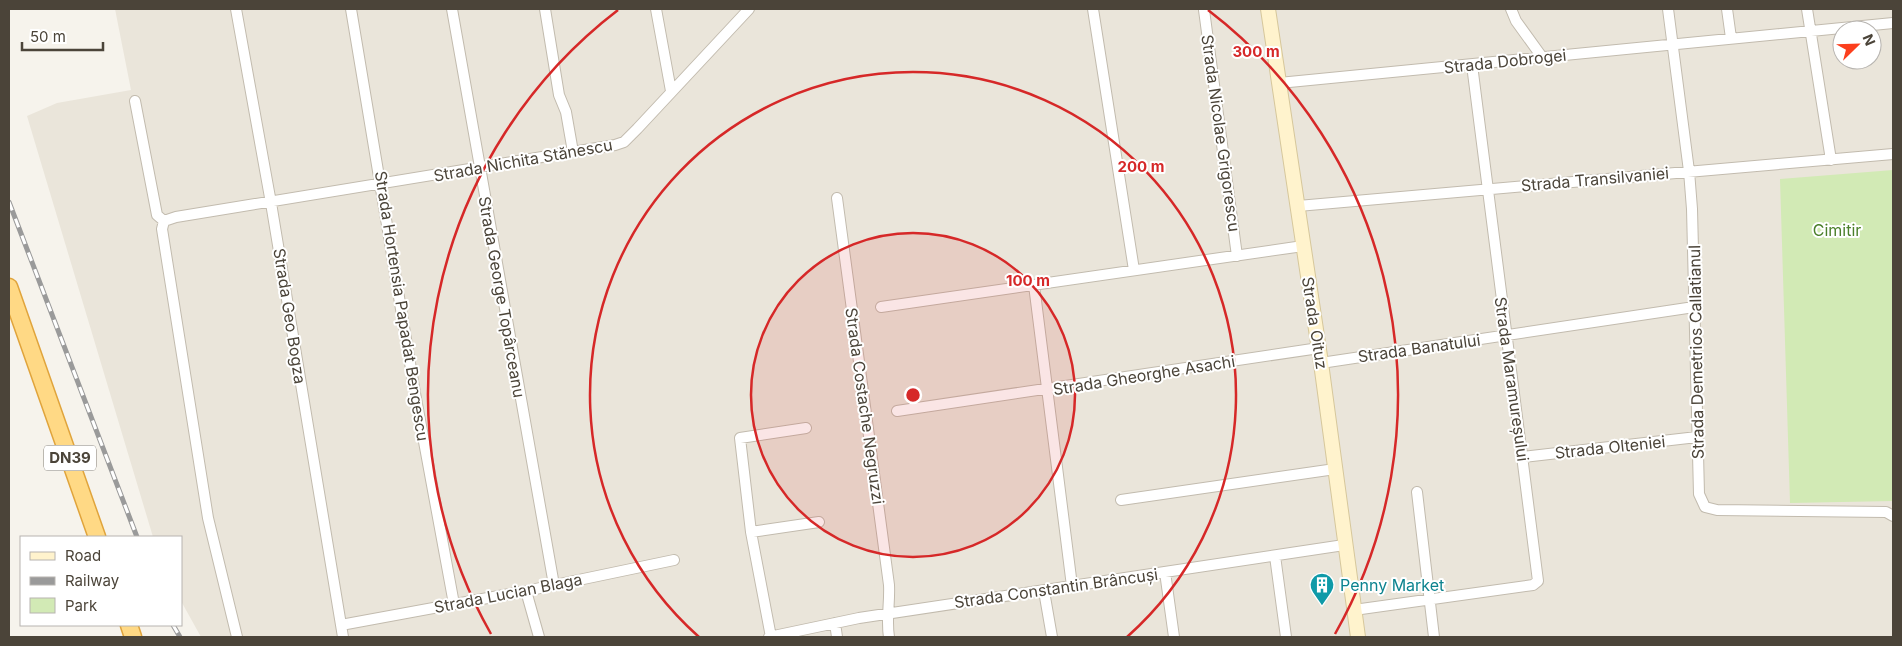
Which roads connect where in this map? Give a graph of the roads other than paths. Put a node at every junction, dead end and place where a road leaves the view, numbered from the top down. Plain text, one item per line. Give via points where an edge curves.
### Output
1 (236, 9) edge
2 (351, 9) edge
3 (452, 9) edge
4 (545, 9) edge
5 (656, 9) edge
6 (749, 9) edge
7 (1093, 9) edge
8 (1268, 9) edge
9 (1511, 9) edge
10 (1668, 9) edge
11 (1727, 9) edge
12 (1807, 9) edge
13 (1204, 10) edge
14 (1893, 23) edge
15 (1810, 31) junction
16 (1731, 38) junction
17 (1672, 43) junction
18 (1542, 57) junction
19 (1472, 65) junction
20 (1279, 83) junction
21 (671, 91) junction
22 (135, 101) dead end
23 (573, 152) junction
24 (1893, 154) edge
25 (1831, 160) junction
26 (479, 168) junction
27 (1689, 171) junction
28 (382, 184) junction
29 (1488, 188) junction
30 (837, 198) dead end
31 (272, 203) junction
32 (1298, 206) junction
33 (164, 221) junction
34 (1304, 246) junction
35 (1237, 256) junction
36 (1134, 270) junction
37 (1034, 285) junction
38 (9, 286) edge
39 (881, 306) dead end
40 (1694, 307) junction
41 (1506, 335) junction
42 (1319, 348) junction
43 (1321, 363) junction
44 (1046, 388) junction
45 (897, 411) dead end
46 (806, 428) dead end
47 (1697, 437) junction
48 (1523, 457) junction
49 (1335, 469) junction
50 (1417, 492) dead end
51 (1121, 500) dead end
52 (1893, 516) edge
53 (819, 522) dead end
54 (752, 532) junction
55 (97, 536) edge
56 (1344, 545) junction
57 (1275, 556) junction
58 (674, 560) dead end
59 (1165, 572) junction
60 (554, 585) junction
61 (1072, 586) junction
62 (526, 591) junction
63 (1044, 591) junction
64 (1428, 599) junction
65 (454, 604) junction
66 (1354, 610) junction
67 (886, 614) junction
68 (835, 623) junction
69 (341, 625) junction
70 (238, 637) edge
71 (344, 637) edge
72 (539, 637) edge
73 (770, 637) edge
74 (838, 637) edge
75 (889, 637) edge
76 (1052, 637) edge
77 (1174, 637) edge
78 (1286, 637) edge
79 (1358, 637) edge
80 (1434, 637) edge

1 - 31 street, Strada Geo Bogza
2 - 28 street, Strada Hortensia Papadat Bengescu
3 - 26 street, Strada George Topârceanu
4 - 23 street via 559,95 566,112
5 - 21 street
6 - 21 street, Strada Nichita Stănescu
7 - 36 street
8 - 20 main road, Strada Oituz
9 - 18 street
10 - 17 street, Strada Demetrios Callatianul
11 - 16 street
12 - 15 street
13 - 35 street, Strada Nicolae Grigorescu
14 - 15 street, Strada Dobrogei
15 - 16 street, Strada Dobrogei
15 - 25 street
16 - 17 street, Strada Dobrogei
17 - 18 street, Strada Dobrogei
17 - 27 street, Strada Demetrios Callatianul
18 - 19 street, Strada Dobrogei
19 - 20 street, Strada Dobrogei
19 - 29 street, Strada Maramureșului
20 - 32 main road, Strada Oituz
21 - 23 street, Strada Nichita Stănescu via 624,142
22 - 33 street via 158,215
23 - 26 street, Strada Nichita Stănescu
24 - 25 street, Strada Transilvaniei
25 - 27 street, Strada Transilvaniei
26 - 28 street, Strada Nichita Stănescu
26 - 60 street, Strada George Topârceanu
27 - 29 street, Strada Transilvaniei
27 - 40 street, Strada Demetrios Callatianul
28 - 31 street, Strada Nichita Stănescu
28 - 65 street, Strada Hortensia Papadat Bengescu via 415,393
29 - 32 street, Strada Transilvaniei
29 - 41 street, Strada Maramureșului
30 - 67 street, Strada Costache Negruzzi via 889,585 890,602
31 - 33 street, Strada Nichita Stănescu
31 - 69 street, Strada Geo Bogza
32 - 34 main road, Strada Oituz
33 - 70 street via 162,229 208,518
34 - 35 street
34 - 42 main road, Strada Oituz
35 - 36 street
36 - 37 street
37 - 39 street
37 - 44 street
38 - 55 highway, DN39
40 - 41 street, Strada Banatului
40 - 47 street, Strada Demetrios Callatianul
41 - 43 street, Strada Banatului
41 - 48 street, Strada Maramureșului
42 - 43 main road, Strada Oituz
42 - 44 street, Strada Gheorghe Asachi
43 - 49 main road, Strada Oituz
44 - 45 street
44 - 61 street, Strada Gheorghe Asachi
46 - 54 street via 740,438
47 - 48 street, Strada Olteniei
47 - 52 street, Strada Demetrios Callatianul via 1699,494 1705,507 1717,510 1886,512
48 - 64 street, Strada Maramureșului via 1538,581 1532,585
49 - 51 street
49 - 56 main road, Strada Oituz
50 - 64 street
53 - 54 street
54 - 73 street
56 - 57 street, Strada Constantin Brâncuși
56 - 66 main road, Strada Oituz
57 - 59 street, Strada Constantin Brâncuși
57 - 78 street
58 - 60 street, Strada Lucian Blaga
59 - 61 street, Strada Constantin Brâncuși
59 - 77 street
60 - 62 street, Strada Lucian Blaga
61 - 63 street, Strada Constantin Brâncuși
62 - 65 street, Strada Lucian Blaga
62 - 72 street
63 - 67 street, Strada Constantin Brâncuși
63 - 76 street
64 - 66 street, Strada Maramureșului
64 - 80 street
65 - 69 street, Strada Lucian Blaga
66 - 79 main road, Strada Oituz
67 - 68 street, Strada Constantin Brâncuși
67 - 75 street
68 - 73 street, Strada Constantin Brâncuși
68 - 74 street
69 - 71 street, Strada Geo Bogza

